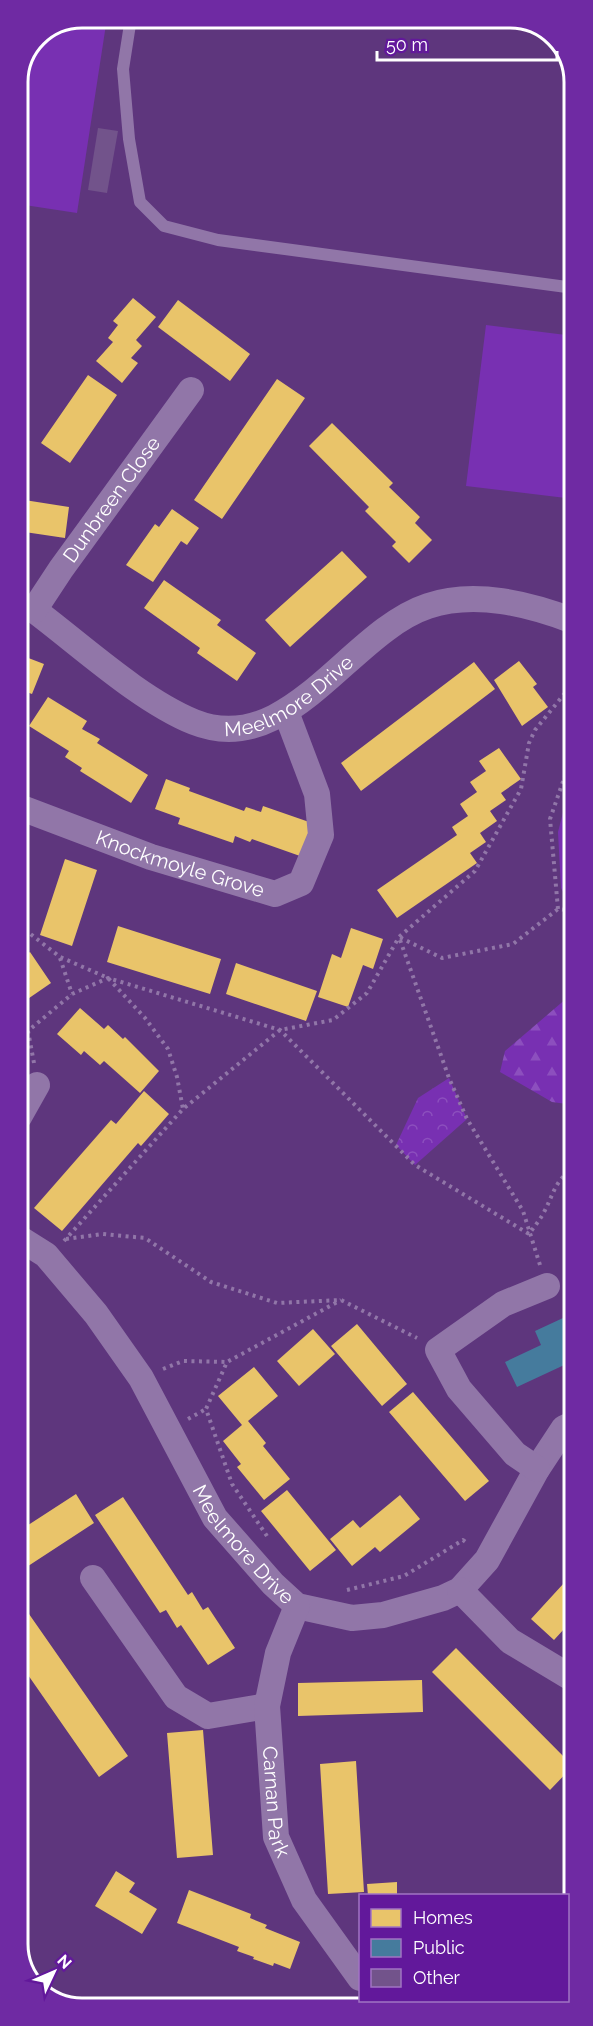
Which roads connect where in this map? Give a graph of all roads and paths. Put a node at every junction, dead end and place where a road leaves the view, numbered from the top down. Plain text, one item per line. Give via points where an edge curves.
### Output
1 (129, 28) edge
2 (564, 287) edge
3 (192, 390) dead end
4 (28, 605) edge
5 (28, 608) edge
6 (564, 618) edge
7 (564, 694) edge
8 (285, 712) junction
9 (564, 778) edge
10 (28, 818) edge
11 (558, 909) junction
12 (564, 910) edge
13 (28, 932) edge
14 (399, 937) junction
15 (60, 957) junction
16 (108, 978) junction
17 (72, 994) junction
18 (280, 1030) junction
19 (37, 1084) joint
20 (28, 1100) edge
21 (183, 1109) junction
22 (564, 1174) edge
23 (529, 1234) junction
24 (66, 1239) junction
25 (28, 1244) edge
26 (46, 1256) junction
27 (548, 1286) joint
28 (341, 1300) junction
29 (438, 1350) junction
30 (227, 1362) junction
31 (141, 1378) junction
32 (564, 1428) edge
33 (537, 1469) junction
34 (272, 1544) dead end
35 (487, 1560) junction
36 (93, 1578) dead end
37 (460, 1590) junction
38 (341, 1592) dead end
39 (297, 1606) junction
40 (564, 1673) edge
41 (267, 1706) junction
42 (359, 1977) edge

1 - 2 lane via 123,69 140,202 164,226 218,240
3 - 4 street, Dunbreen Close via 61,568
5 - 8 street, Meelmore Drive via 152,699 196,723 225,729 257,726
6 - 8 street, Meelmore Drive via 502,601 471,598 426,606 400,620
7 - 14 path via 535,730 521,789 475,871
8 - 10 street, Knockmoyle Grove via 317,794 321,835 301,883 275,894
9 - 11 path via 550,819
11 - 12 path
11 - 14 path via 513,944 442,958
13 - 15 path
14 - 18 path via 367,993 351,1008 333,1020
14 - 23 path via 448,1078 462,1109 523,1211
15 - 16 path
15 - 17 path
16 - 17 path
16 - 18 path
16 - 21 path via 146,1018 168,1049
17 - 19 path via 28,1031
18 - 21 path
18 - 23 path via 415,1165
19 - 20 street
21 - 24 path
22 - 23 path
23 - 27 path
24 - 26 path
24 - 28 path via 103,1234 145,1238 211,1282 277,1303
25 - 26 street, Meelmore Drive
26 - 31 street, Meelmore Drive via 96,1314
27 - 29 street via 503,1304
28 - 29 path
28 - 30 path
29 - 33 street via 459,1389 515,1454
30 - 31 path via 183,1361
30 - 34 path via 206,1409 232,1484
31 - 39 street, Meelmore Drive via 215,1518
32 - 33 street, Meelmore Drive
33 - 35 street, Meelmore Drive
35 - 37 street, Meelmore Drive
35 - 38 path via 463,1540 404,1576
36 - 41 street via 176,1697 208,1716
37 - 39 street, Meelmore Drive via 443,1598 352,1618
37 - 40 street via 510,1641
39 - 41 street, Carnan Park via 278,1653
41 - 42 street, Carnan Park via 276,1838 303,1900

